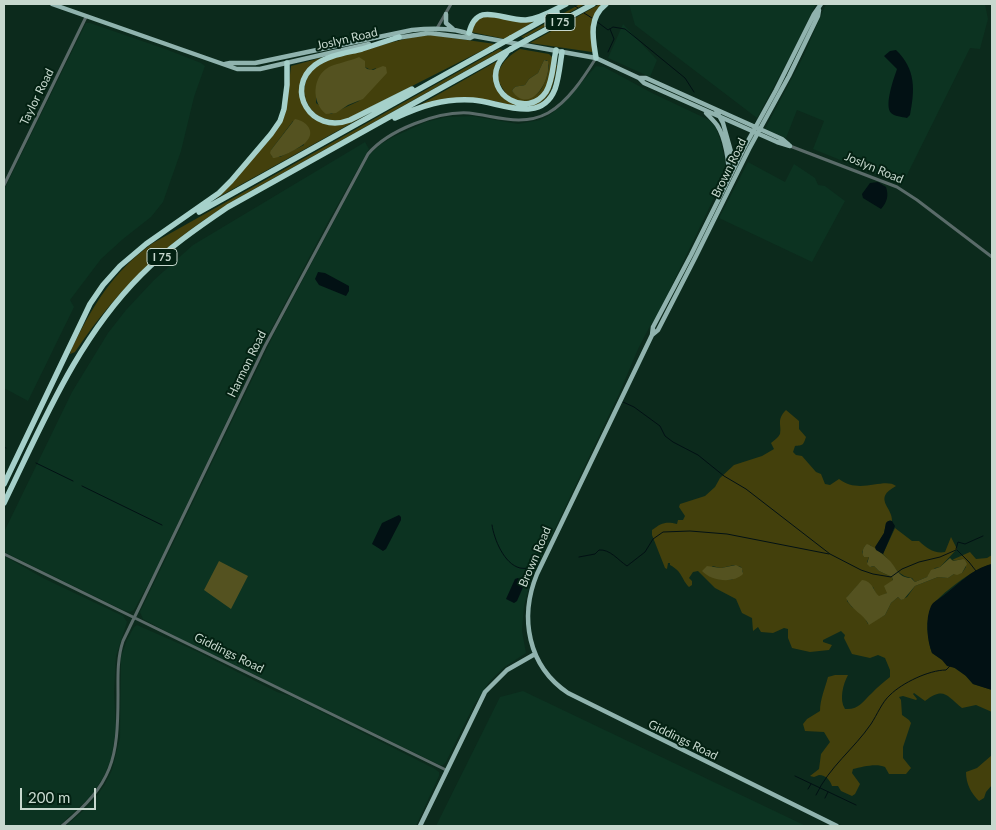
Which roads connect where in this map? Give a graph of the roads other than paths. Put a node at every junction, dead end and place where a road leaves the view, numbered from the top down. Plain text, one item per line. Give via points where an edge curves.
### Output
1 (52, 4) edge
2 (451, 4) edge
3 (566, 4) edge
4 (572, 4) edge
5 (593, 4) edge
6 (604, 5) edge
7 (820, 6) edge
8 (446, 14) junction
9 (86, 16) junction
10 (436, 31) junction
11 (469, 34) junction
12 (399, 37) junction
13 (510, 50) junction
14 (559, 51) junction
15 (291, 55) junction
16 (596, 58) junction
17 (261, 62) junction
18 (287, 63) junction
19 (225, 64) junction
20 (792, 64) junction
21 (455, 68) junction
22 (260, 69) junction
23 (639, 78) junction
24 (715, 109) junction
25 (703, 111) junction
26 (722, 119) junction
27 (379, 124) junction
28 (758, 128) junction
29 (754, 133) junction
30 (790, 146) junction
31 (735, 166) junction
32 (735, 178) junction
33 (727, 182) junction
34 (4, 185) edge
35 (164, 231) junction
36 (700, 236) junction
37 (992, 256) edge
38 (689, 271) junction
39 (660, 319) junction
40 (4, 484) edge
41 (4, 502) edge
42 (4, 554) edge
43 (134, 618) junction
44 (535, 654) junction
45 (446, 770) junction
46 (62, 826) edge
47 (420, 826) edge
48 (837, 826) edge

1 - 9 main road, Joslyn Road
2 - 8 street
3 - 11 highway via 526,20 494,11 484,12 473,20
4 - 21 highway, I 75, bridge
5 - 13 highway, I 75, bridge
6 - 16 highway via 593,26
7 - 20 main road, Brown Road
7 - 20 main road, Brown Road via 818,16
8 - 10 street
8 - 11 main road via 450,28
9 - 19 main road, Joslyn Road
9 - 34 street, Taylor Road
10 - 11 main road, Joslyn Road
10 - 11 main road, Joslyn Road via 470,38
10 - 12 main road, Joslyn Road
10 - 15 main road, Joslyn Road via 402,32
11 - 14 main road, Joslyn Road
12 - 18 main road, Joslyn Road
12 - 21 highway via 331,57 314,66 305,76 302,88 308,110 331,124 344,122
13 - 14 highway via 498,65 497,85 509,100 525,104 546,92
13 - 27 highway, I 75
14 - 16 main road, Joslyn Road
14 - 27 highway via 555,90 538,108 526,110 472,100 444,101 428,104
15 - 17 main road, Joslyn Road
15 - 18 main road
16 - 23 main road, Joslyn Road
16 - 43 street, Harmon Road via 562,102 538,117 520,121 466,113 437,116 387,137 368,154 265,346
17 - 19 main road, Joslyn Road
17 - 22 main road via 258,65
18 - 22 main road, Joslyn Road
18 - 35 highway via 285,104 274,131 219,193
19 - 22 main road, Joslyn Road via 230,68
20 - 28 main road, Brown Road
20 - 28 main road, Brown Road via 774,105
21 - 35 highway, I 75
23 - 24 main road, Joslyn Road via 646,78
23 - 25 main road, Joslyn Road
24 - 26 main road
24 - 28 main road, Joslyn Road
25 - 26 main road, Joslyn Road
25 - 33 main road via 721,134 728,162
26 - 29 main road, Joslyn Road
26 - 31 main road
27 - 41 highway, I 75 via 228,207 184,237 141,275 88,339 55,397
28 - 29 main road, Brown Road
28 - 30 main road, Joslyn Road
29 - 30 main road, Joslyn Road
29 - 31 main road, Brown Road
29 - 32 main road, Brown Road
30 - 37 street, Joslyn Road via 897,188
31 - 32 main road
31 - 33 main road, Brown Road
32 - 38 main road, Brown Road
33 - 36 main road, Brown Road
35 - 40 highway, I 75 via 120,266 90,304
36 - 38 main road via 702,239
36 - 39 main road, Brown Road
38 - 39 main road, Brown Road
39 - 44 main road, Brown Road via 658,330 652,335 533,583 527,619
42 - 43 street, Giddings Road
43 - 45 street, Giddings Road
43 - 46 street, Harmon Road via 118,656 118,730 113,762 99,789
44 - 45 main road via 507,670 489,687
44 - 48 main road, Giddings Road via 552,679 573,696
45 - 47 main road

